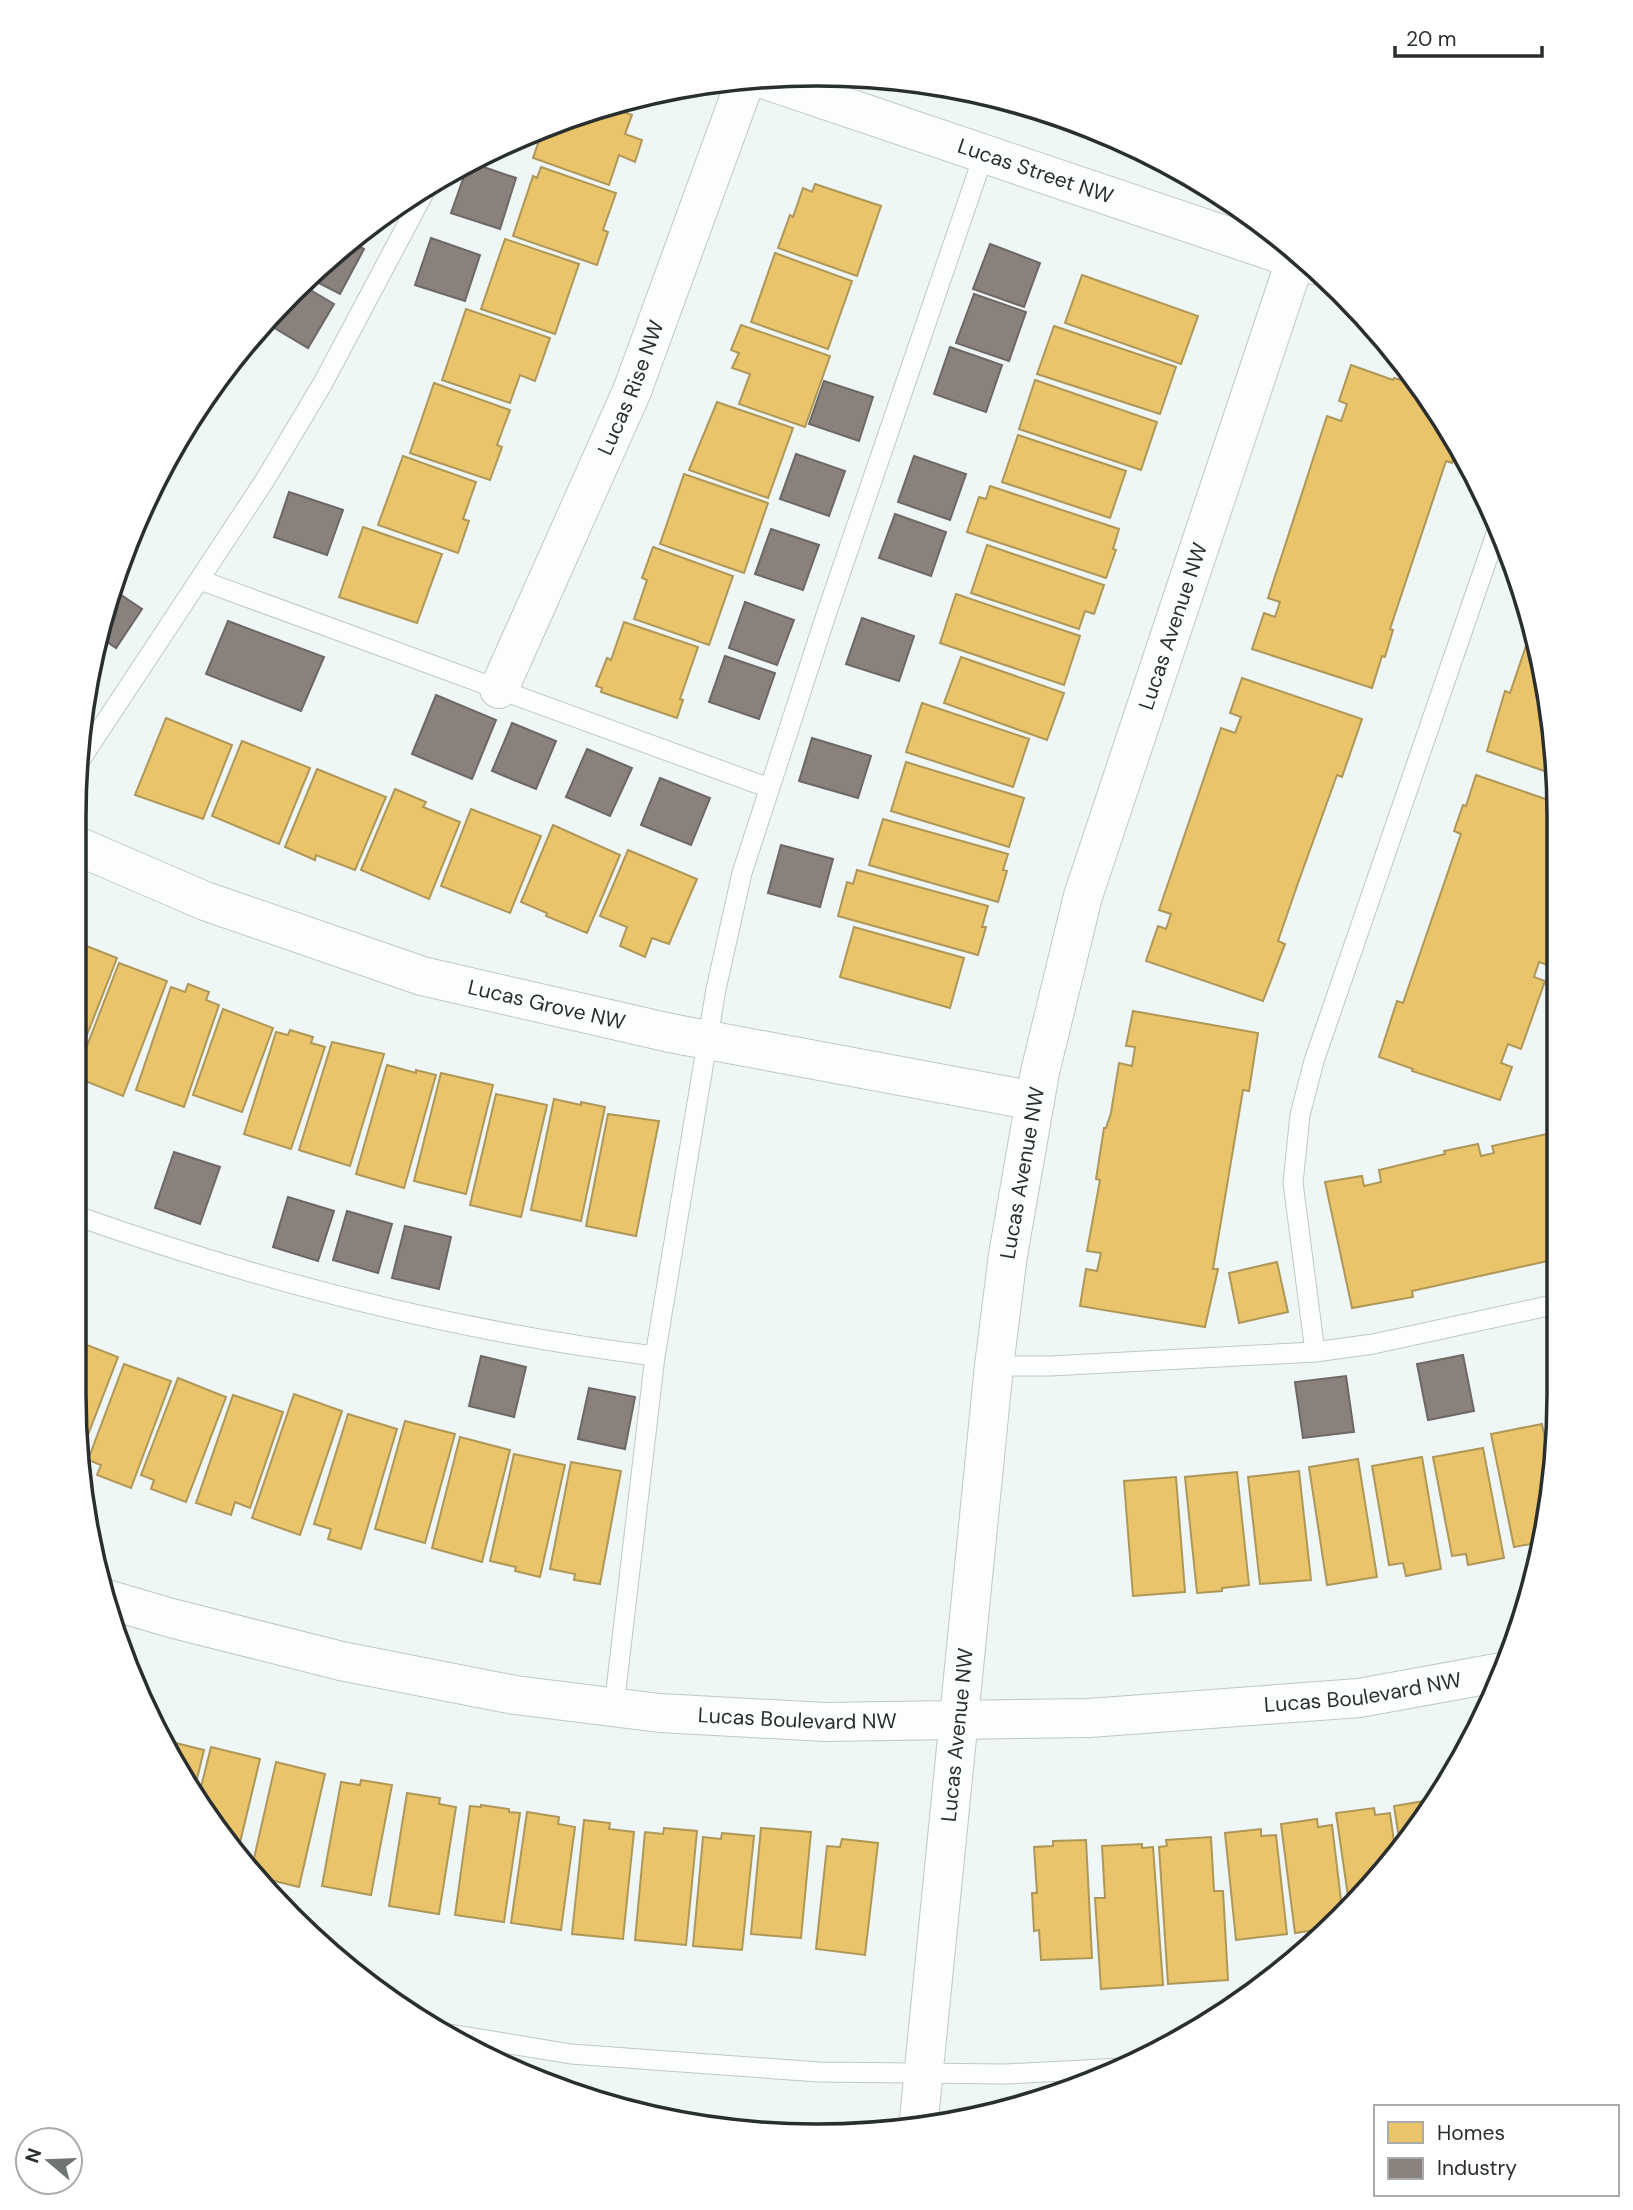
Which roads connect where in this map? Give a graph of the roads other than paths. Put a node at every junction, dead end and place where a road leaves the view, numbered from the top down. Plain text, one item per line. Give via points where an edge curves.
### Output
1 (785, 87) edge
2 (742, 90) edge
3 (984, 154) junction
4 (417, 205) edge
5 (1279, 251) edge
6 (1299, 268) edge
7 (1493, 541) edge
8 (200, 580) junction
9 (499, 690) junction
10 (89, 746) edge
11 (769, 789) junction
12 (86, 850) edge
13 (707, 1040) junction
14 (1035, 1101) junction
15 (86, 1219) edge
16 (1547, 1306) edge
17 (1315, 1352) junction
18 (655, 1356) junction
19 (994, 1366) junction
20 (117, 1602) edge
21 (1492, 1674) edge
22 (614, 1707) junction
23 (958, 1718) junction
24 (472, 2038) edge
25 (1095, 2069) edge
26 (923, 2073) junction
27 (919, 2117) edge

1 - 3 street, Lucas Street NW
2 - 9 street, Lucas Rise NW via 632,391
3 - 5 street, Lucas Street NW
3 - 11 lane
4 - 8 lane via 323,383
6 - 14 street, Lucas Avenue NW via 1083,896
7 - 17 lane via 1314,1061 1300,1115 1293,1183
8 - 9 lane
8 - 10 lane
9 - 11 lane
11 - 13 lane via 742,873
12 - 13 street, Lucas Grove NW via 205,901 422,976
13 - 14 street, Lucas Grove NW
13 - 18 lane
14 - 19 street, Lucas Avenue NW
15 - 18 lane via 347,1300 563,1345
16 - 17 lane
17 - 19 lane
18 - 22 lane
19 - 23 street, Lucas Avenue NW
20 - 22 street, Lucas Boulevard NW via 341,1661 515,1695
21 - 23 street, Lucas Boulevard NW via 1359,1698 1089,1718
22 - 23 street, Lucas Boulevard NW via 825,1722
23 - 26 street, Lucas Avenue NW
24 - 26 lane via 571,2054 819,2072
25 - 26 lane
26 - 27 street, Lucas Avenue NW

